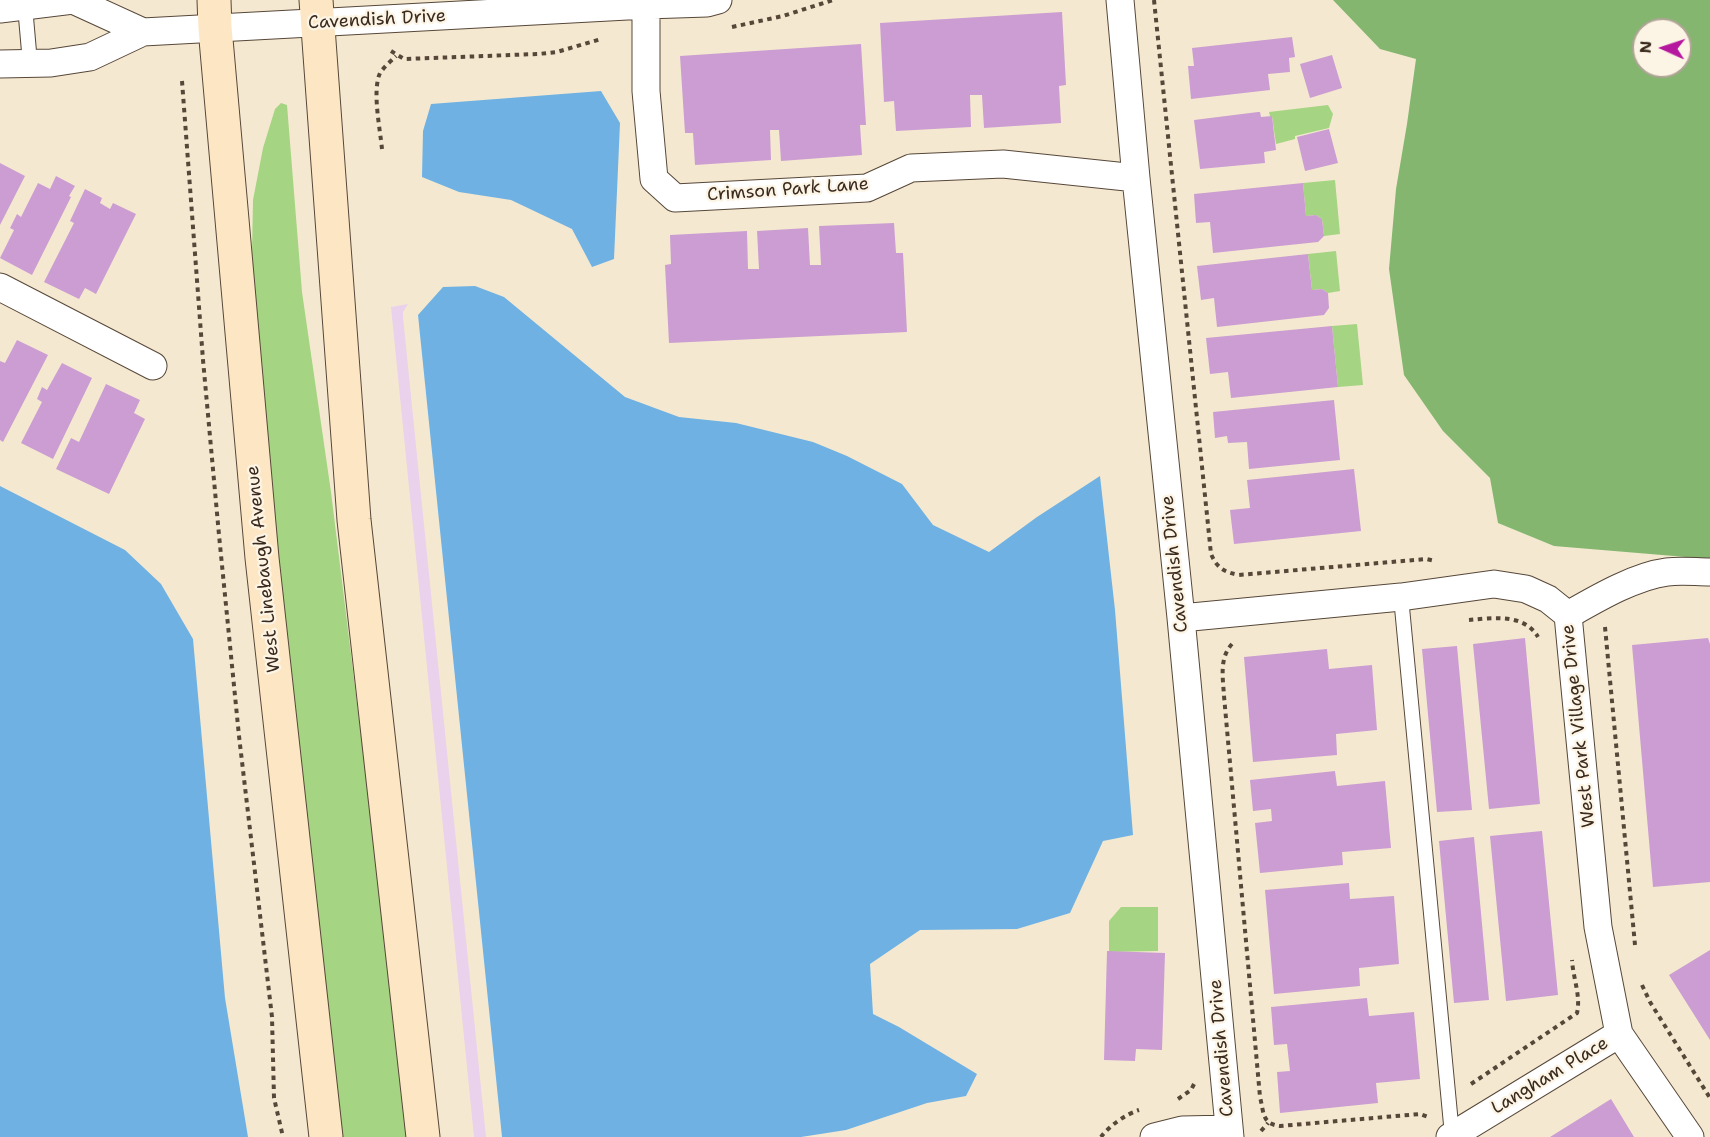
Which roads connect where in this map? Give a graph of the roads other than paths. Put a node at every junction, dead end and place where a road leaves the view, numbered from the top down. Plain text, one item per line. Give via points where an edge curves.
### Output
1 (718, 0) edge
2 (1120, 0) edge
3 (646, 5) junction
4 (13, 8) edge
5 (316, 12) edge
6 (214, 14) edge
7 (143, 32) junction
8 (30, 63) junction
9 (0, 64) edge
10 (1136, 178) junction
11 (0, 287) edge
12 (153, 366) dead end
13 (1710, 572) edge
14 (1401, 597) junction
15 (1568, 615) junction
16 (1181, 618) junction
17 (1619, 1034) junction
18 (1445, 1131) edge
19 (1230, 1133) edge
20 (326, 1137) edge
21 (423, 1137) edge
22 (1154, 1137) edge
23 (1690, 1137) edge

1 - 3 street, Cavendish Drive
2 - 10 street, Cavendish Drive
3 - 5 street, Cavendish Drive
3 - 10 street, Crimson Park Lane via 646,91 654,179 675,198 867,188 911,168 1003,164
4 - 7 street via 73,0
4 - 8 lane
5 - 6 street, Cavendish Drive
5 - 21 main road via 354,520
6 - 7 street, Cavendish Drive
6 - 20 main road, West Linebaugh Avenue via 262,558
7 - 8 street via 90,57
8 - 9 street
10 - 16 street, Cavendish Drive
11 - 12 street
13 - 15 street via 1667,572 1624,585
14 - 15 street, West Park Village Drive via 1494,584 1526,589 1548,599
14 - 16 street, West Park Village Drive
14 - 18 lane
15 - 17 street, West Park Village Drive via 1598,927
16 - 19 street, Cavendish Drive
17 - 18 street, Langham Place
17 - 23 street, West Park Village Drive
19 - 22 street, Cavendish Drive via 1182,1130

